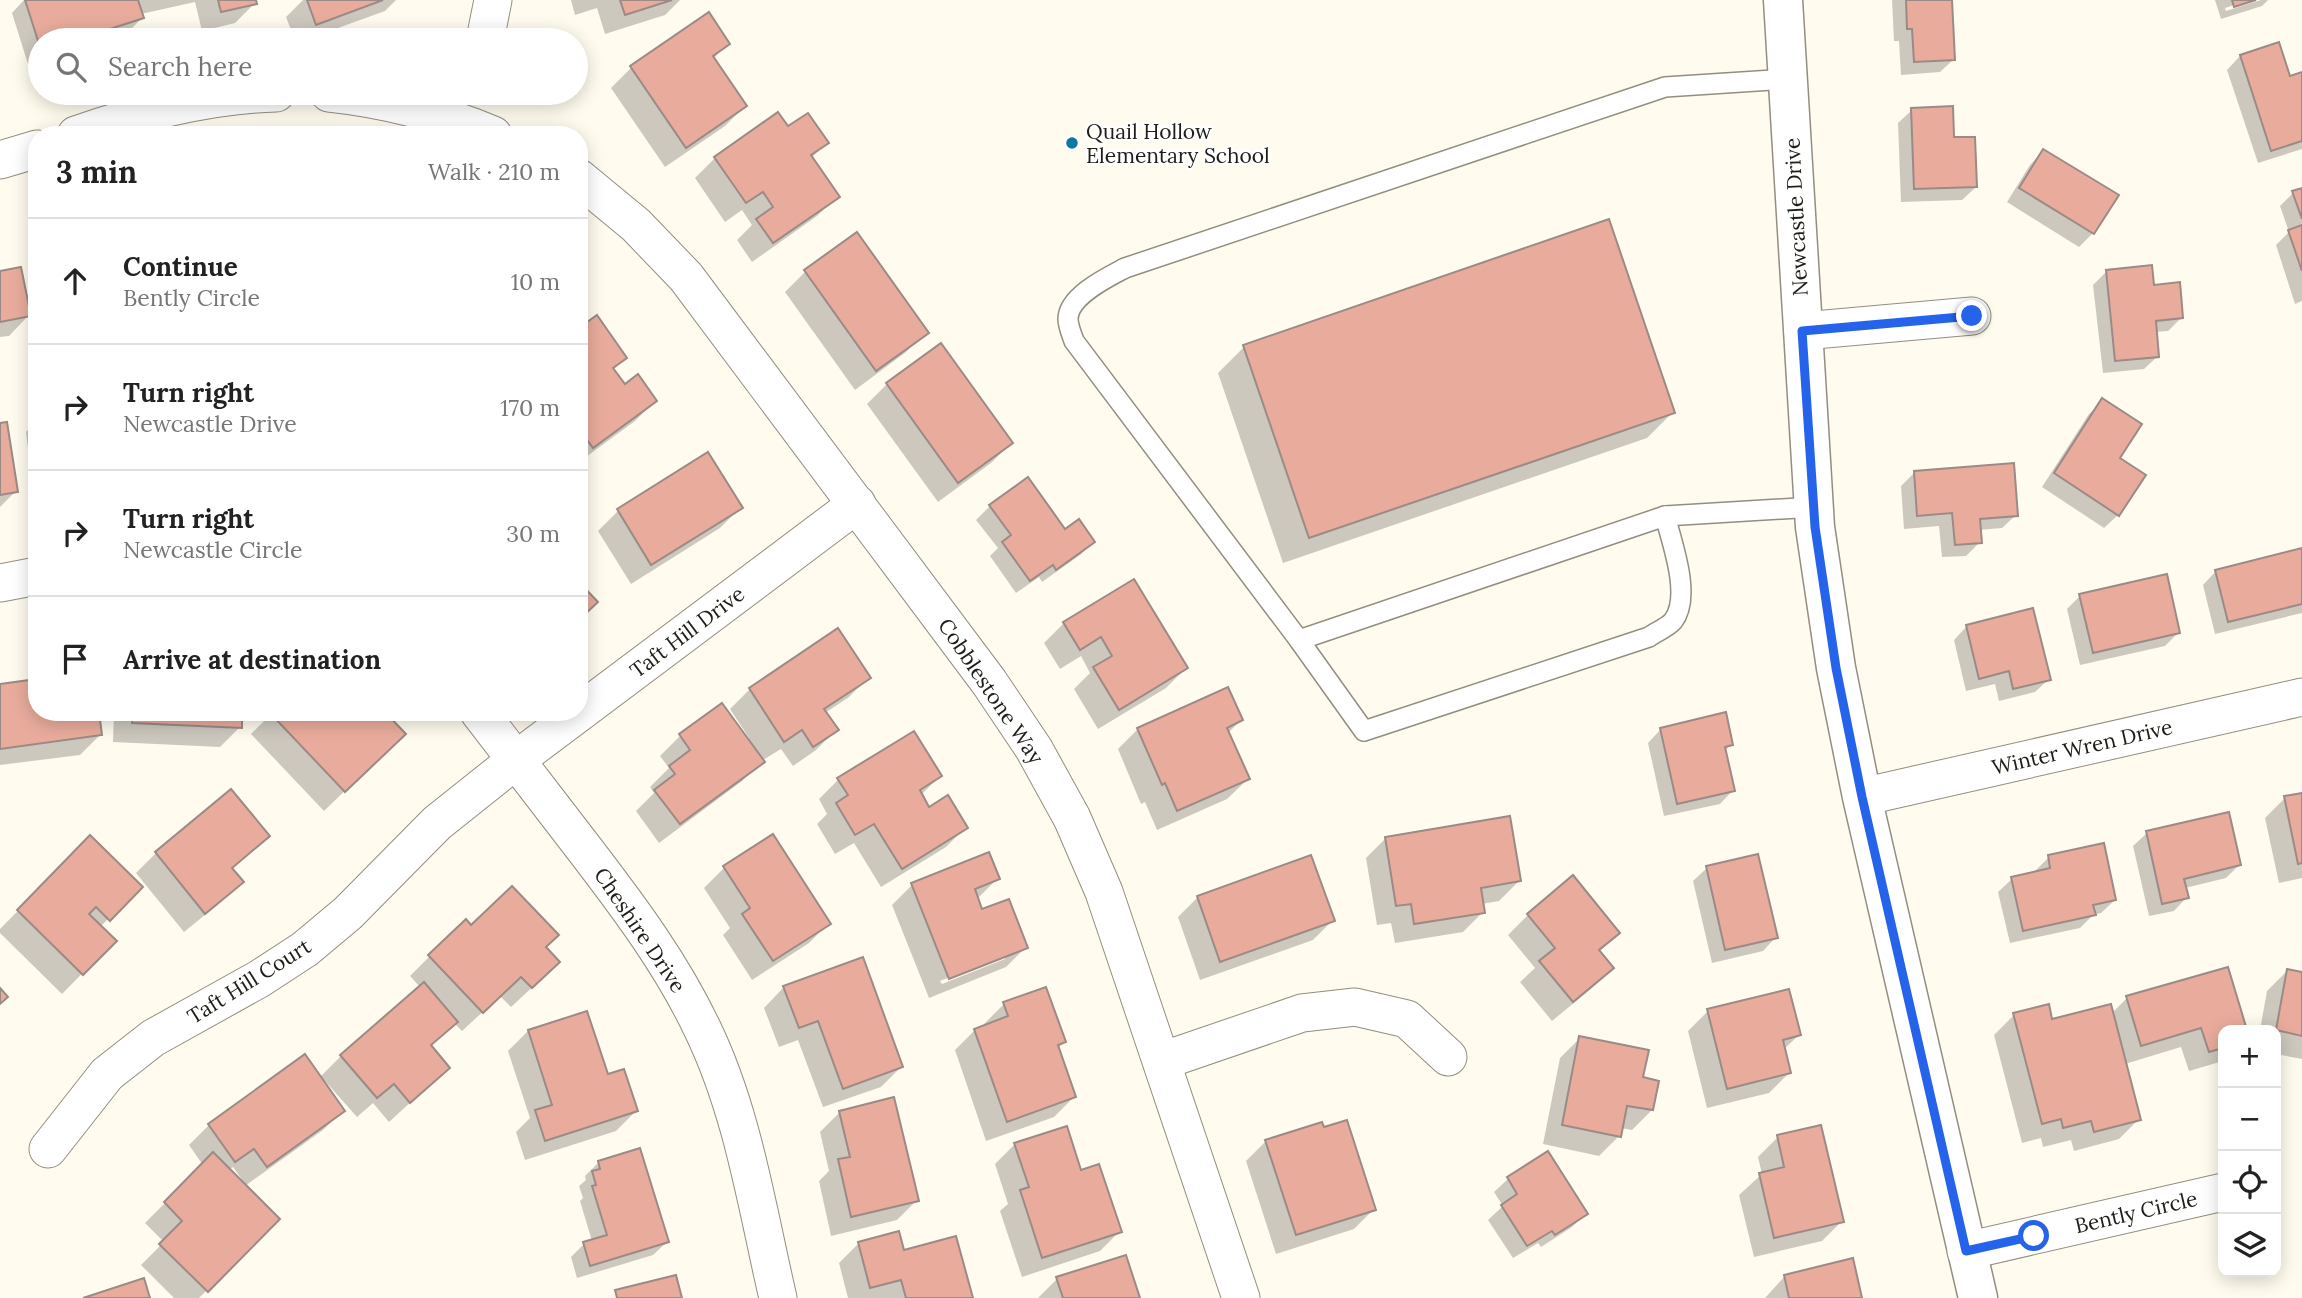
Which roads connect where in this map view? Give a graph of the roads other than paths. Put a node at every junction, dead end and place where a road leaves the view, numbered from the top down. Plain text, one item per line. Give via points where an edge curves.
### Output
1 (493, 0) edge
2 (1783, 0) edge
3 (487, 28) edge
4 (1788, 79) junction
5 (177, 105) edge
6 (404, 105) edge
7 (465, 107) edge
8 (104, 126) edge
9 (484, 126) edge
10 (28, 152) edge
11 (0, 160) edge
12 (588, 185) edge
13 (1972, 316) dead end
14 (1802, 331) junction
15 (858, 504) junction
16 (1814, 507) junction
17 (1665, 516) junction
18 (28, 578) edge
19 (0, 583) edge
20 (1299, 640) junction
21 (2302, 697) edge
22 (588, 706) edge
23 (486, 721) edge
24 (568, 721) edge
25 (516, 760) junction
26 (1862, 797) junction
27 (1448, 1057) dead end
28 (1162, 1061) junction
29 (48, 1149) dead end
30 (2218, 1193) edge
31 (1966, 1251) junction
32 (778, 1298) edge
33 (1241, 1298) edge
34 (1978, 1298) edge

1 - 3 street
2 - 4 street, Newcastle Drive
4 - 14 street, Newcastle Drive
4 - 20 lane via 1665,87 1125,268 1095,284 1073,304 1068,319 1074,341
5 - 8 street
6 - 7 street
7 - 9 street
10 - 11 street
12 - 15 street, Cobblestone Way via 636,225 686,277
13 - 14 street
14 - 16 street, Newcastle Drive
15 - 22 street, Taft Hill Drive
15 - 28 street, Cobblestone Way via 989,682 1066,807 1104,892
16 - 17 lane
16 - 26 street, Newcastle Drive via 1836,668
17 - 20 lane
17 - 20 lane via 1679,569 1681,602 1673,621 1649,637 1364,731
18 - 19 street
21 - 26 street, Winter Wren Drive
23 - 25 street, Cheshire Drive
24 - 25 street, Taft Hill Drive
25 - 29 street, Taft Hill Court via 437,823 306,949 153,1038 107,1074
25 - 32 street, Cheshire Drive via 647,932 703,1029 740,1135
26 - 31 street, Newcastle Drive
27 - 28 street via 1407,1019 1355,1007 1302,1013
28 - 33 street, Cobblestone Way
30 - 31 street, Bently Circle
31 - 34 street, Newcastle Drive

